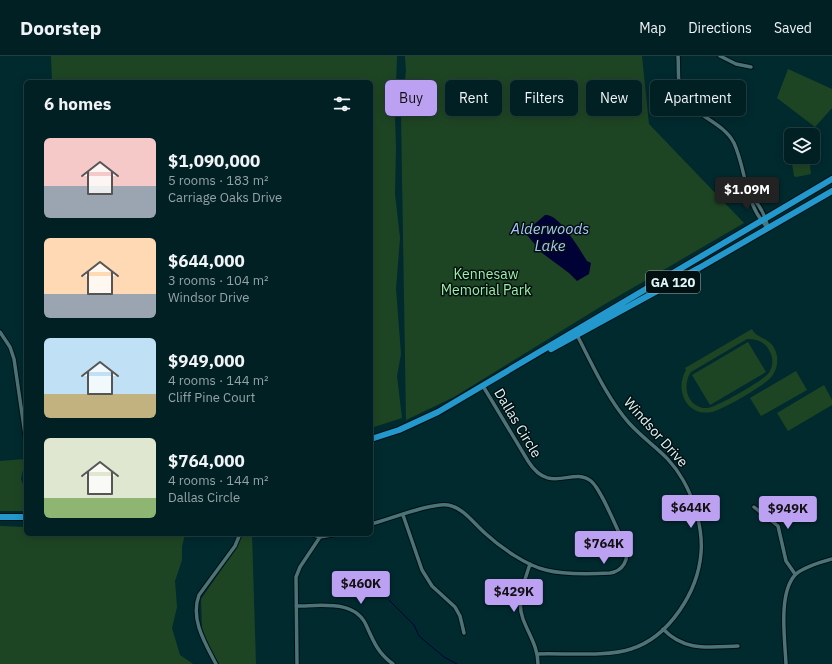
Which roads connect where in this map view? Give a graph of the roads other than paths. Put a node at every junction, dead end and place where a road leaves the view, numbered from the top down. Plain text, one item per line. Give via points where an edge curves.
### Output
1 (678, 56) edge
2 (720, 56) edge
3 (752, 67) dead end
4 (832, 179) edge
5 (832, 191) edge
6 (764, 220) junction
7 (768, 228) junction
8 (0, 332) edge
9 (576, 332) junction
10 (483, 386) junction
11 (24, 427) edge
12 (373, 438) edge
13 (754, 508) dead end
14 (403, 515) junction
15 (0, 517) edge
16 (24, 517) edge
17 (373, 523) edge
18 (239, 536) edge
19 (317, 536) edge
20 (326, 536) edge
21 (320, 537) junction
22 (832, 559) edge
23 (530, 564) junction
24 (795, 574) junction
25 (296, 606) junction
26 (663, 629) junction
27 (464, 633) dead end
28 (738, 646) dead end
29 (537, 654) junction
30 (216, 664) edge
31 (297, 664) edge
32 (393, 664) edge
33 (538, 664) edge
34 (786, 664) edge

1 - 6 street via 683,97 730,136 750,195 755,199
2 - 3 street via 736,64
4 - 6 highway, GA 120
5 - 7 highway, GA 120
6 - 7 street
6 - 9 highway, GA 120
7 - 9 highway, GA 120 via 699,268
8 - 11 street via 14,359
9 - 10 highway, GA 120
9 - 26 street, Windsor Drive via 595,371 624,417 635,430 664,453 678,472 687,487 697,517 701,547 699,562 687,599
10 - 12 highway, GA 120 via 413,424
10 - 23 street, Dallas Circle via 536,472 551,479 578,477 593,483 627,554 624,566 610,573 551,572
13 - 24 street via 778,526 786,561
14 - 17 street, Dallas Circle
14 - 23 street, Dallas Circle via 439,505 453,506 489,537
14 - 27 street via 422,570 432,586 455,607
15 - 16 highway
18 - 30 street via 235,546 199,595 195,605 198,624
19 - 21 street
20 - 21 street
21 - 25 street via 297,574
22 - 24 street
23 - 29 street via 521,591 520,608
24 - 34 street via 785,597
25 - 31 street
25 - 32 street via 340,606 355,610 364,620 376,648
26 - 28 street via 675,640 688,645
26 - 29 street, Windsor Drive via 647,642 621,652
29 - 33 street

